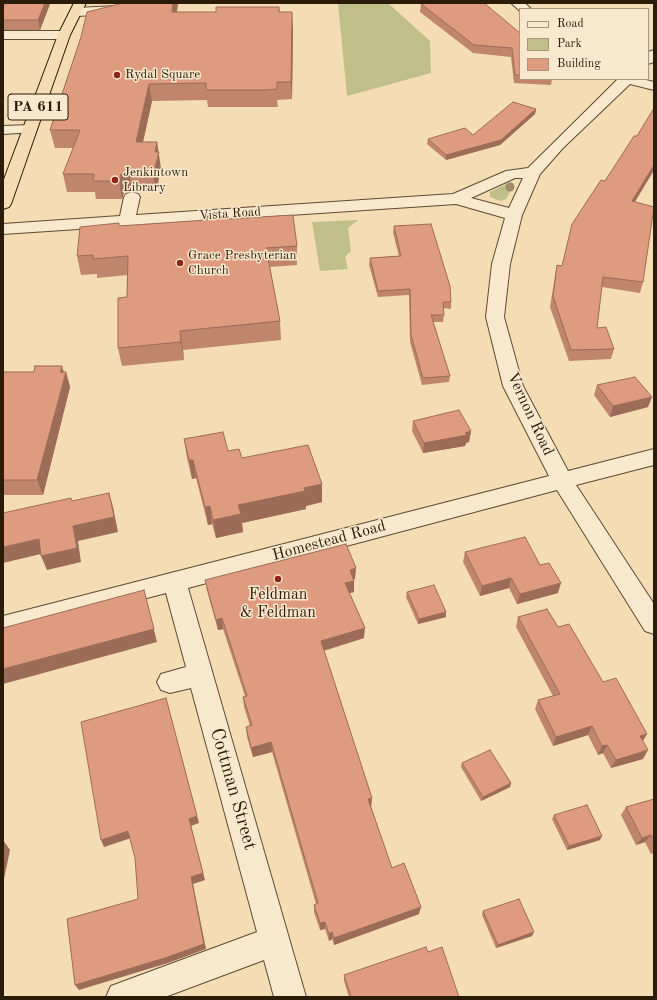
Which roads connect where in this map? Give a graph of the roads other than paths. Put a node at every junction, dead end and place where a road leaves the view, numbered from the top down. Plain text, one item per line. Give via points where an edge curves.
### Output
1 (140, 3) edge
2 (127, 5) edge
3 (78, 7) edge
4 (3, 35) edge
5 (64, 35) junction
6 (625, 80) edge
7 (630, 80) edge
8 (654, 86) edge
9 (30, 129) junction
10 (3, 130) edge
11 (533, 172) junction
12 (132, 197) dead end
13 (456, 199) junction
14 (3, 204) edge
15 (514, 215) junction
16 (127, 221) junction
17 (3, 229) edge
18 (654, 457) edge
19 (562, 481) junction
20 (175, 582) junction
21 (654, 624) edge
22 (3, 626) edge
23 (200, 674) junction
24 (170, 682) dead end
25 (275, 941) junction
26 (122, 997) edge
27 (290, 997) edge

1 - 2 street
2 - 3 street via 118,10
3 - 5 highway, PA 611
4 - 5 street
5 - 9 highway, PA 611
6 - 11 street, Vernon Road
7 - 8 street
9 - 10 street
9 - 14 highway, PA 611
11 - 13 street, Vista Road via 512,174
11 - 15 street, Vernon Road
12 - 16 street
13 - 15 street, Vista Road
13 - 16 street, Vista Road
15 - 19 street, Vernon Road via 500,269 495,317 513,386
16 - 17 street, Vista Road
18 - 19 street, Homestead Road
19 - 20 street, Homestead Road
19 - 21 street, Vernon Road
20 - 22 street, Homestead Road
20 - 23 street, Cottman Street
23 - 24 street
23 - 25 street, Cottman Street
25 - 26 street
25 - 27 street, Cottman Street

